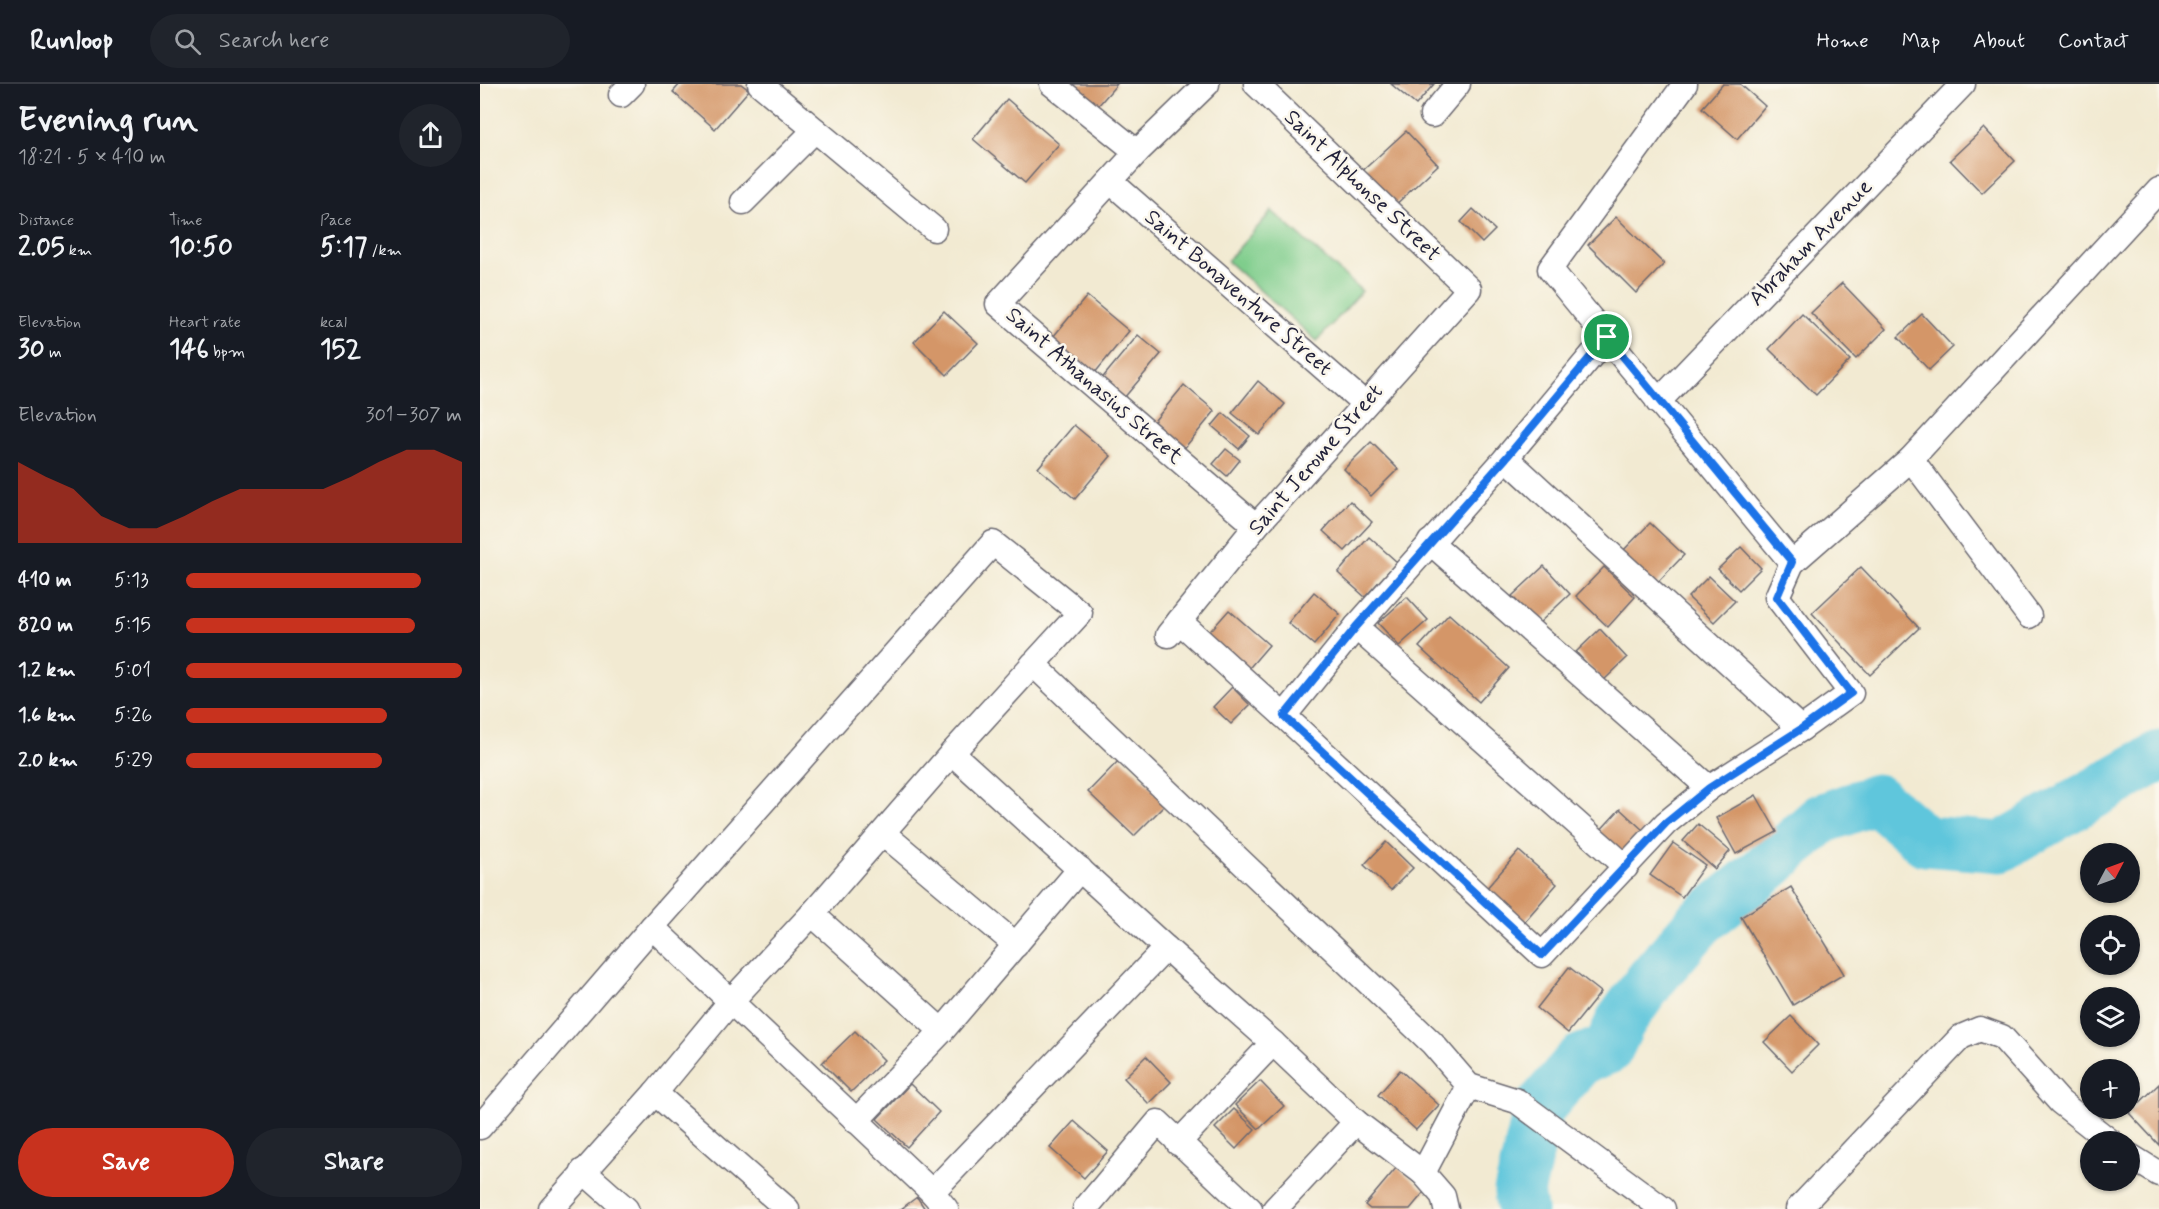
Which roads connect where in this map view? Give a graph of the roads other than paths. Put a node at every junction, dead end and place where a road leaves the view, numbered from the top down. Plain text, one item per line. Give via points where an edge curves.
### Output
1 (759, 84) edge
2 (1052, 84) edge
3 (1207, 84) edge
4 (1256, 84) edge
5 (1458, 84) edge
6 (1685, 84) edge
7 (1963, 84) edge
8 (1432, 115) dead end
9 (815, 130) junction
10 (1137, 152) junction
11 (1111, 182) junction
12 (2159, 190) edge
13 (743, 202) dead end
14 (934, 229) dead end
15 (1469, 289) joint
16 (1607, 337) junction
17 (1658, 402) junction
18 (1365, 404) junction
19 (1506, 458) junction
20 (1911, 459) junction
21 (1256, 526) junction
22 (1430, 542) junction
23 (1792, 562) junction
24 (2029, 616) dead end
25 (1356, 627) junction
26 (1033, 664) junction
27 (1284, 716) junction
28 (1801, 729) junction
29 (952, 753) junction
30 (1709, 788) junction
31 (884, 834) junction
32 (1626, 867) junction
33 (1080, 869) junction
34 (812, 914) junction
35 (652, 927) junction
36 (1016, 945) junction
37 (1166, 948) junction
38 (731, 1001) junction
39 (942, 1031) junction
40 (1274, 1043) junction
41 (1469, 1086) junction
42 (655, 1093) junction
43 (856, 1121) junction
44 (1356, 1122) junction
45 (480, 1127) edge
46 (2097, 1131) edge
47 (1178, 1143) junction
48 (2140, 1162) edge
49 (583, 1171) junction
50 (1423, 1173) junction
51 (2159, 1174) edge
52 (939, 1201) edge
53 (551, 1209) edge
54 (626, 1209) edge
55 (787, 1209) edge
56 (1085, 1209) edge
57 (1250, 1209) edge
58 (1275, 1209) edge
59 (1446, 1209) edge
60 (1663, 1209) edge
61 (1798, 1209) edge

1 - 9 street
2 - 10 street
3 - 10 street, Saint Athanasius Street
4 - 15 street, Saint Alphonse Street
5 - 8 street
6 - 16 street via 1550,268
7 - 17 street, Abraham Avenue
9 - 13 street
9 - 14 street
10 - 11 street, Saint Athanasius Street
11 - 18 street, Saint Bonaventure Street
11 - 21 street, Saint Athanasius Street via 998,304
12 - 20 street
15 - 18 street, Saint Jerome Street
16 - 17 street
16 - 19 street
17 - 23 street
18 - 21 street, Saint Jerome Street
19 - 22 street
19 - 28 street
20 - 23 street
20 - 24 street
21 - 27 street, Saint Jerome Street via 1174,628
22 - 25 street
22 - 30 street
23 - 28 street via 1777,597 1851,693
25 - 27 street
25 - 32 street
26 - 29 street
26 - 35 street via 1080,613 993,543
26 - 41 street via 1432,1043
27 - 32 street via 1542,955
28 - 30 street
29 - 31 street
29 - 33 street
30 - 32 street via 1666,823
31 - 34 street
31 - 36 street
33 - 36 street
33 - 37 street
34 - 38 street
34 - 39 street
35 - 38 street
35 - 45 street
36 - 39 street
37 - 40 street
37 - 52 street
38 - 42 street
38 - 43 street
39 - 43 street
40 - 44 street
40 - 47 street
41 - 50 street
41 - 60 street via 1517,1101
42 - 49 street
42 - 55 street
43 - 52 street
44 - 50 street
44 - 58 street
46 - 61 street via 2060,1102 2002,1037 1980,1029 1961,1037
47 - 56 street via 1158,1122
47 - 57 street
48 - 51 street
49 - 53 street
49 - 54 street
50 - 59 street via 1443,1196

